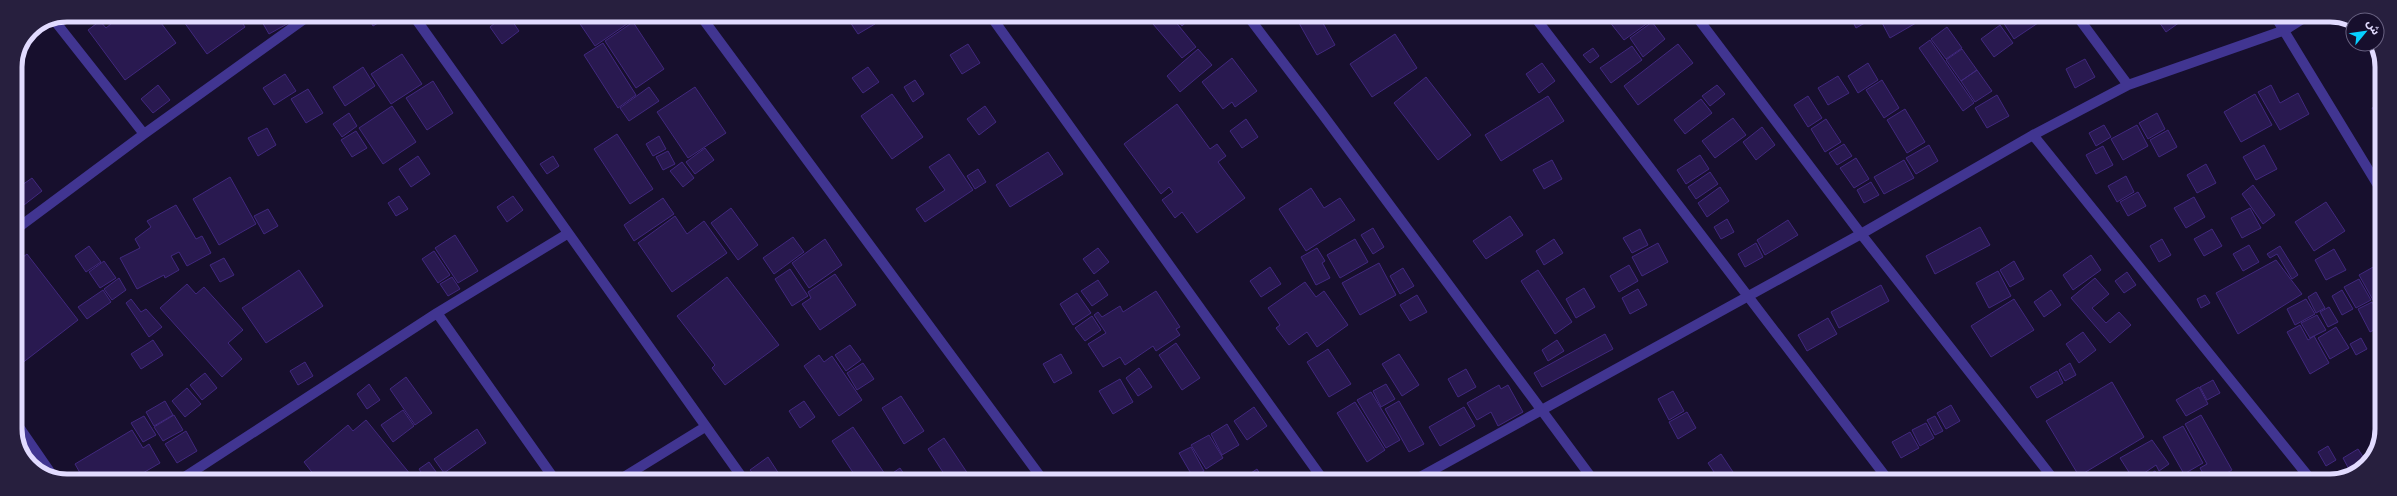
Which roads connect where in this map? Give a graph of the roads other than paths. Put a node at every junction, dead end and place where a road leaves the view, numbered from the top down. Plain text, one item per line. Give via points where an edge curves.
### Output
1 (300, 22) edge
2 (417, 22) edge
3 (705, 22) edge
4 (995, 22) edge
5 (1252, 22) edge
6 (1539, 22) edge
7 (1701, 22) edge
8 (2081, 22) edge
9 (2279, 22) edge
10 (2298, 22) edge
11 (57, 23) edge
12 (2285, 30) junction
13 (2128, 85) junction
14 (144, 134) junction
15 (2033, 136) junction
16 (2375, 180) edge
17 (22, 225) edge
18 (567, 234) junction
19 (1861, 234) junction
20 (1747, 296) junction
21 (437, 314) junction
22 (1541, 410) junction
23 (705, 427) junction
24 (22, 431) edge
25 (47, 469) edge
26 (189, 474) edge
27 (551, 474) edge
28 (629, 474) edge
29 (740, 474) edge
30 (1038, 474) edge
31 (1319, 474) edge
32 (1426, 474) edge
33 (1589, 474) edge
34 (1884, 474) edge
35 (2050, 474) edge
36 (2306, 474) edge

1 - 14 street
2 - 18 street
3 - 30 street
4 - 31 street
5 - 22 street via 1323,114
6 - 20 street
7 - 19 street
8 - 13 street
9 - 12 street
10 - 12 street
11 - 14 street
12 - 13 street
12 - 16 street
13 - 15 street
14 - 17 street
15 - 19 street
15 - 36 street
18 - 21 street
18 - 23 street
19 - 20 street
19 - 35 street
20 - 22 street
20 - 34 street
21 - 26 street
21 - 27 street
22 - 32 street
22 - 33 street
23 - 28 street
23 - 29 street
24 - 25 street

